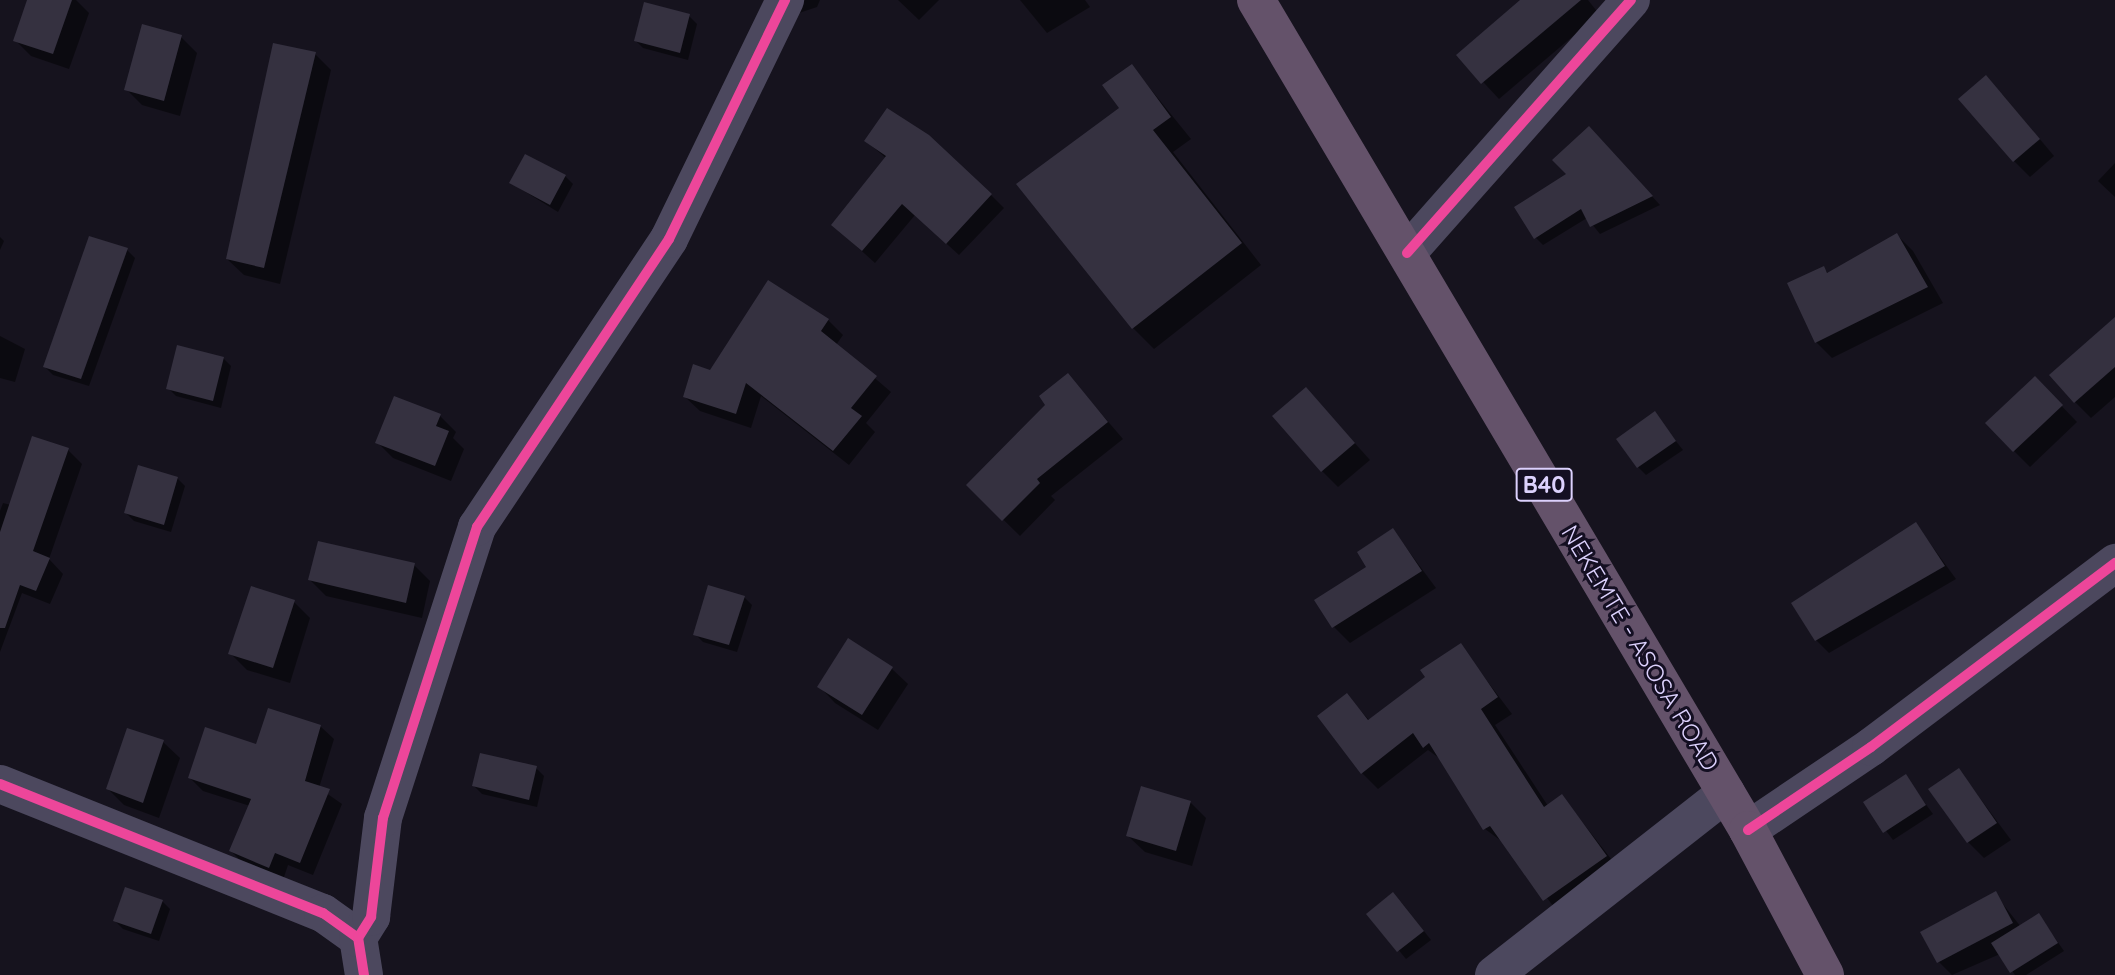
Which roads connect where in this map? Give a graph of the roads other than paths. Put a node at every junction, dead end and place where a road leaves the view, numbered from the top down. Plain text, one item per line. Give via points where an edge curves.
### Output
1 (785, 0) edge
2 (1256, 0) edge
3 (1631, 0) edge
4 (1407, 253) junction
5 (2115, 563) edge
6 (0, 784) edge
7 (1726, 793) junction
8 (1748, 830) junction
9 (361, 957) edge
10 (1494, 975) edge
11 (1825, 975) edge

1 - 9 street via 669,239 477,527 383,818 371,918
2 - 4 highway, NEKEMTE - ASOSA ROAD / B40
3 - 4 street
4 - 7 highway, NEKEMTE - ASOSA ROAD / B40
5 - 8 street via 1871,747
6 - 9 street via 323,913
7 - 8 highway, NEKEMTE - ASOSA ROAD / B40
7 - 10 street
8 - 11 highway, NEKEMTE - ASOSA ROAD / B40

